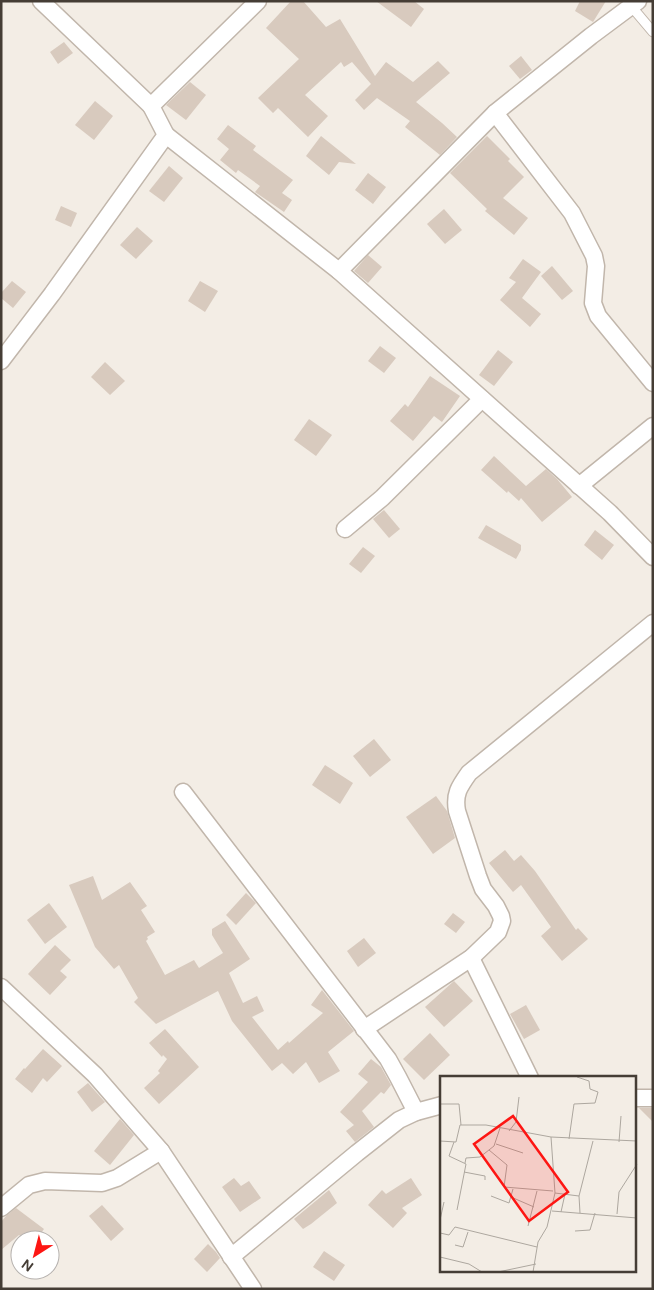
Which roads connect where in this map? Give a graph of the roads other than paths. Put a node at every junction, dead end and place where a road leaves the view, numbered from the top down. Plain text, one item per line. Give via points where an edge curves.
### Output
1 (258, 1) edge
2 (48, 4) edge
3 (635, 4) edge
4 (653, 32) edge
5 (151, 106) junction
6 (495, 113) junction
7 (166, 136) junction
8 (339, 271) junction
9 (1, 361) edge
10 (653, 383) edge
11 (482, 399) junction
12 (653, 426) edge
13 (580, 486) junction
14 (345, 529) dead end
15 (653, 556) edge
16 (653, 623) edge
17 (183, 792) dead end
18 (471, 958) junction
19 (1, 987) edge
20 (364, 1029) junction
21 (529, 1076) edge
22 (636, 1098) edge
23 (653, 1098) edge
24 (440, 1106) edge
25 (416, 1112) junction
26 (161, 1151) junction
27 (1, 1208) edge
28 (231, 1257) junction
29 (252, 1289) edge

1 - 5 street
2 - 5 street
3 - 4 lane
3 - 6 street
5 - 7 street
6 - 8 street
6 - 10 street via 572,212 594,256 593,303 598,316
7 - 8 street
7 - 9 street
8 - 11 street
11 - 13 street
11 - 14 street via 382,498
12 - 13 street
13 - 15 street
16 - 18 street via 469,773 458,787 457,811 478,876 502,921 498,932
17 - 20 street
18 - 20 street
18 - 21 street
19 - 26 street via 95,1075
20 - 25 street via 388,1059
22 - 23 street
24 - 25 street
25 - 28 street via 399,1120 356,1153
26 - 27 street via 117,1178 102,1183 45,1181 29,1185
26 - 28 street
28 - 29 street

